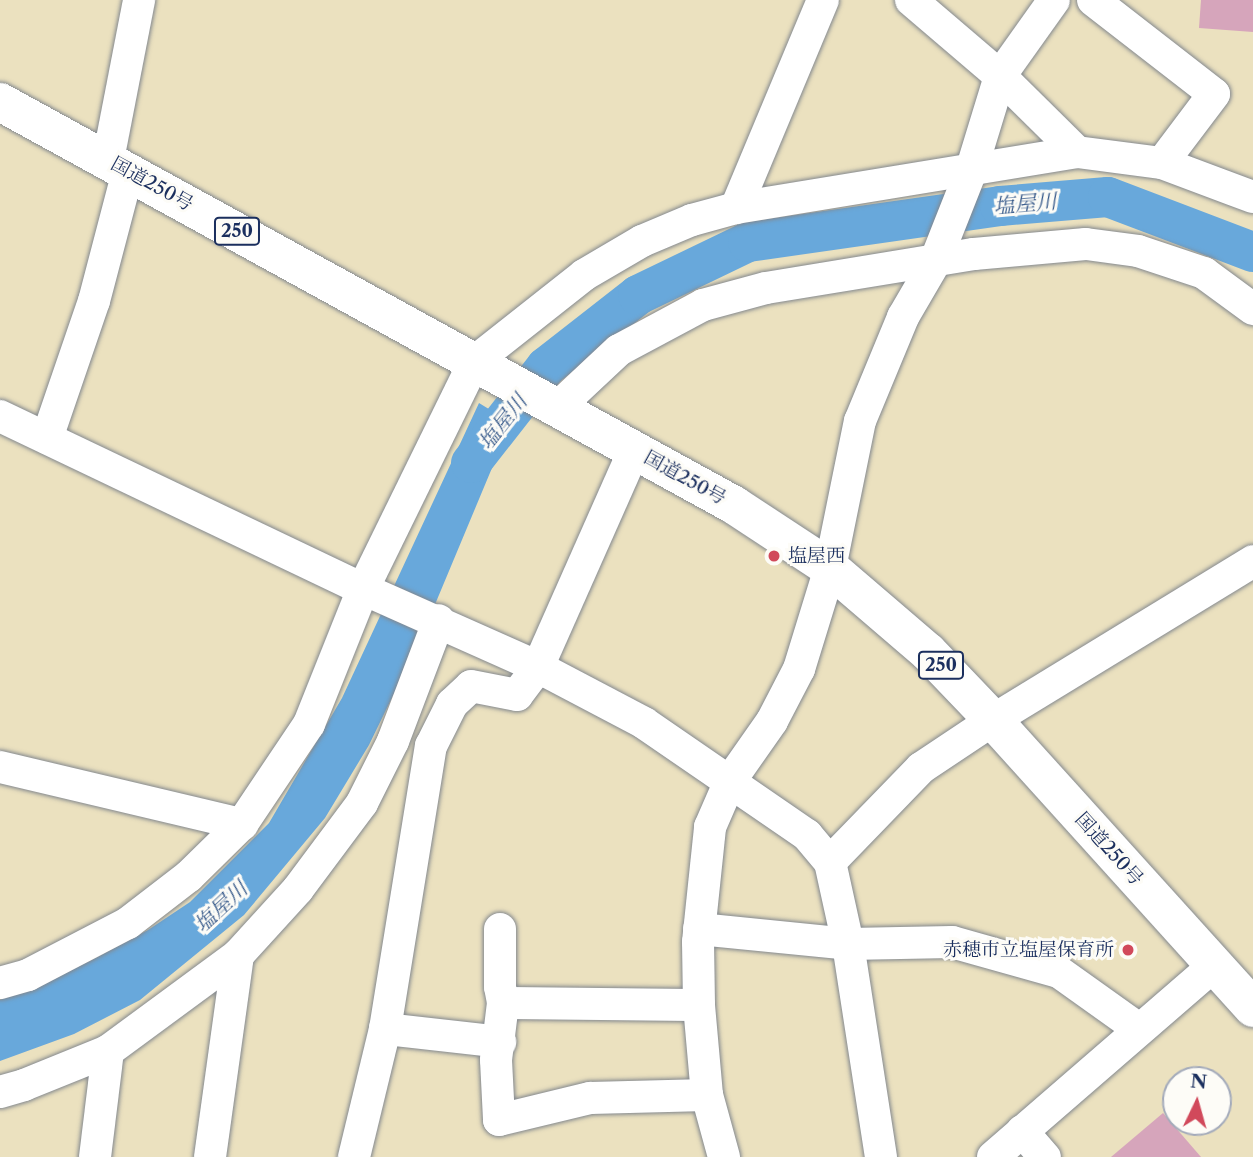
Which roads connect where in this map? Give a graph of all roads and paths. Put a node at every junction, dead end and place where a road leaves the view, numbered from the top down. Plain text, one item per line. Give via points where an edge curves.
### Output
1 (139, 0) edge
2 (823, 0) edge
3 (911, 0) edge
4 (1054, 0) edge
5 (1093, 0) edge
6 (1000, 76) junction
7 (0, 102) edge
8 (1076, 152) junction
9 (1162, 163) junction
10 (118, 165) junction
11 (971, 171) junction
12 (1253, 197) edge
13 (736, 208) junction
14 (935, 262) junction
15 (1253, 309) edge
16 (474, 362) junction
17 (558, 407) junction
18 (0, 417) edge
19 (47, 438) junction
20 (634, 450) junction
21 (1253, 561) edge
22 (830, 568) junction
23 (363, 589) junction
24 (439, 620) junction
25 (538, 667) junction
26 (993, 720) junction
27 (0, 767) edge
28 (730, 781) junction
29 (242, 824) junction
30 (830, 862) junction
31 (500, 929) dead end
32 (699, 929) junction
33 (848, 944) junction
34 (238, 955) junction
35 (1215, 965) junction
36 (0, 983) edge
37 (503, 1003) junction
38 (699, 1005) junction
39 (1253, 1008) edge
40 (385, 1029) junction
41 (1139, 1029) junction
42 (500, 1042) junction
43 (108, 1051) junction
44 (0, 1091) edge
45 (707, 1095) junction
46 (1022, 1131) junction
47 (355, 1156) edge
48 (95, 1157) edge
49 (209, 1157) edge
50 (724, 1157) edge
51 (881, 1157) edge
52 (993, 1157) edge
53 (1045, 1157) edge

1 - 10 street
2 - 13 street
3 - 6 street
4 - 6 street
5 - 9 street via 1214,94
6 - 8 street
6 - 11 street
7 - 10 highway, 国道250号 / 250
8 - 9 street
8 - 11 street
9 - 12 street
10 - 16 highway, 国道250号 / 250
10 - 19 street via 94,300
11 - 13 street
11 - 14 street
13 - 16 street via 642,241 584,275
14 - 15 street via 1086,244 1138,251 1204,273
14 - 17 street via 766,288 703,305 619,350
14 - 22 street via 903,317 860,421
16 - 17 highway, 国道250号 / 250
16 - 23 street
17 - 20 highway, 国道250号 / 250
18 - 19 street
19 - 23 street
20 - 22 highway, 国道250号 / 250 via 734,505
20 - 25 street
21 - 26 street
22 - 26 highway, 国道250号 / 250 via 928,652
22 - 28 street via 799,669 772,721
23 - 24 street
23 - 29 street via 309,724
24 - 25 street
24 - 34 street via 393,741 362,803 298,888
25 - 28 street via 644,723
25 - 40 street via 517,695 471,686 452,704 431,746
26 - 30 street via 921,768
26 - 35 highway, 国道250号 / 250
27 - 29 street
28 - 30 street via 807,835
28 - 32 street via 710,827
29 - 36 street via 189,876 128,923 28,975
30 - 33 street
31 - 37 street
32 - 33 street
32 - 38 street
33 - 41 street via 952,942 1059,972
33 - 51 street
34 - 43 street
34 - 49 street
35 - 39 highway, 国道250号 / 250
35 - 41 street
37 - 38 street
37 - 42 street
38 - 45 street
40 - 42 street
40 - 47 street
41 - 46 street
42 - 45 street via 496,1060 499,1120 590,1098
43 - 44 street
43 - 48 street
45 - 50 street
46 - 52 street
46 - 53 street

